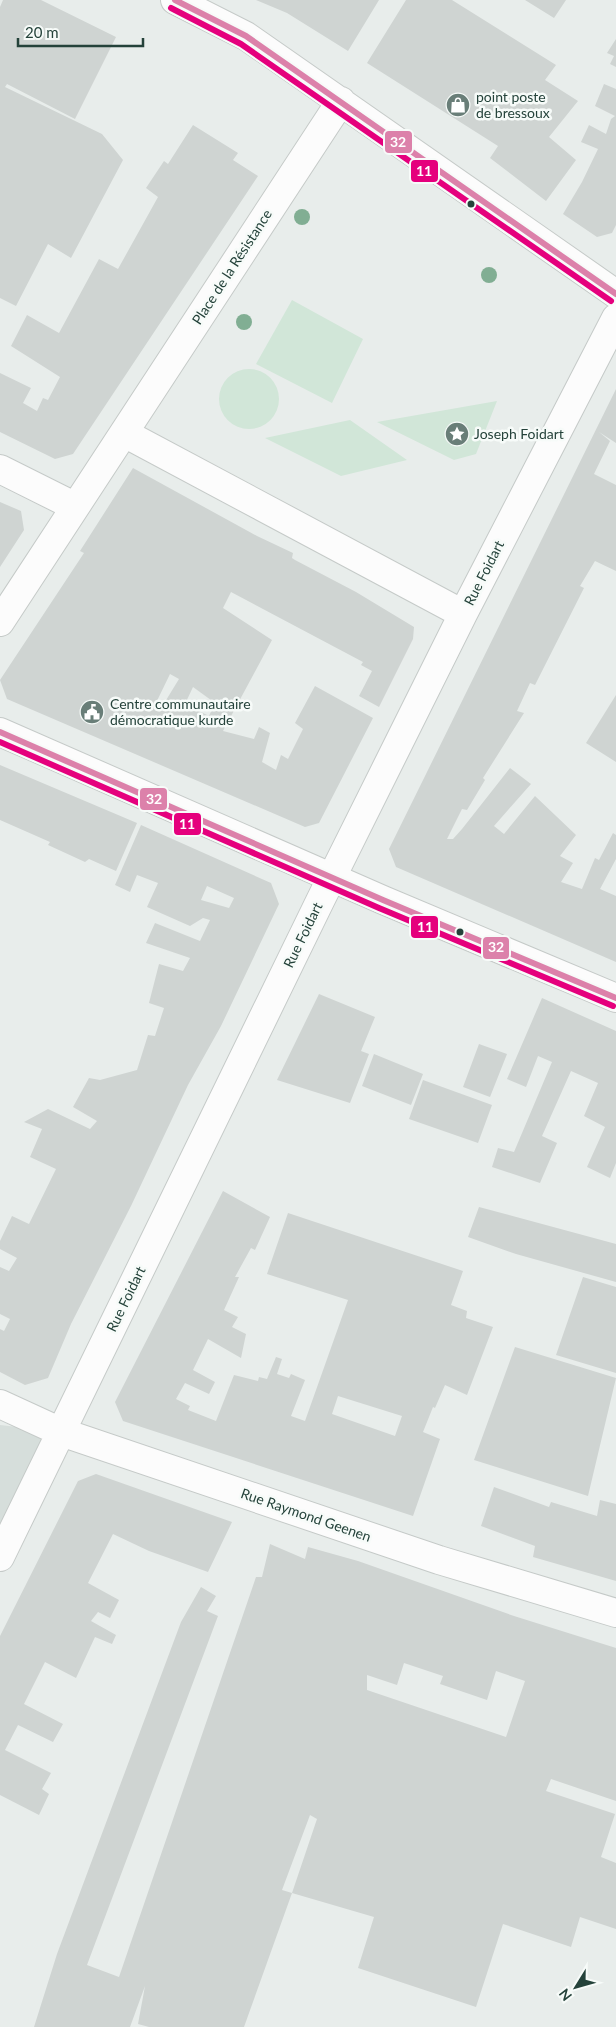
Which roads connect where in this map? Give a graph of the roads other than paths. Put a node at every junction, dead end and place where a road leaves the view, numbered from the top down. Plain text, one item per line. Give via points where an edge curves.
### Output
1 (175, 0) edge
2 (341, 101) junction
3 (616, 294) edge
4 (616, 318) edge
5 (124, 433) junction
6 (0, 469) edge
7 (74, 506) junction
8 (463, 614) junction
9 (0, 622) edge
10 (0, 732) edge
11 (332, 877) junction
12 (616, 998) edge
13 (0, 1404) edge
14 (61, 1432) junction
15 (0, 1557) edge
16 (616, 1612) edge

1 - 2 street via 246,36
2 - 3 street
2 - 5 street, Place de la Résistance
4 - 8 street, Rue Foidart
5 - 7 street, Place de la Résistance
5 - 8 street
6 - 7 street
7 - 9 street, Place de la Résistance
8 - 11 street, Rue Foidart
10 - 11 street
11 - 12 street
11 - 14 street, Rue Foidart
13 - 14 street, Rue Raymond Geenen
14 - 15 street, Rue Foidart
14 - 16 street, Rue Raymond Geenen via 439,1560

